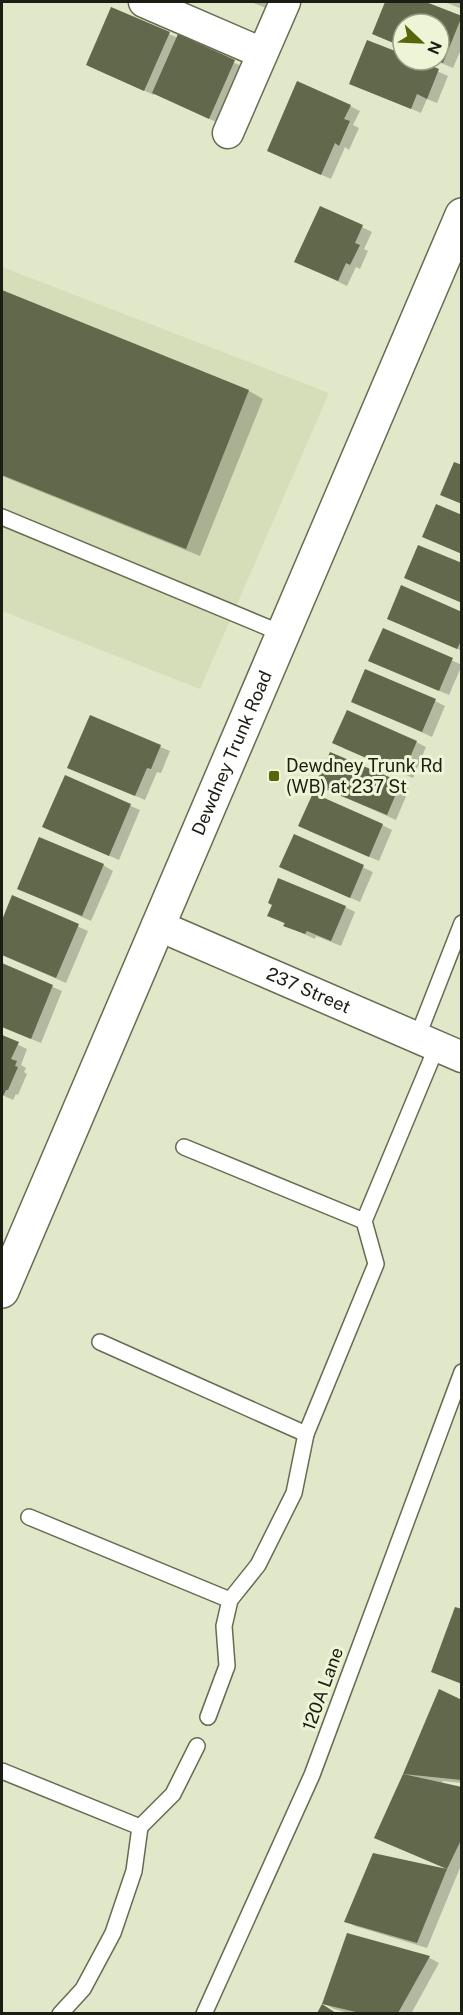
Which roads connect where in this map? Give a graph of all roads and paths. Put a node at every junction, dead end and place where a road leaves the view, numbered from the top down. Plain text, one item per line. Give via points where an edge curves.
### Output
1 (144, 2) edge
2 (285, 2) edge
3 (262, 53) junction
4 (228, 133) dead end
5 (462, 215) edge
6 (2, 517) edge
7 (281, 633) junction
8 (462, 923) edge
9 (157, 925) junction
10 (438, 1047) edge
11 (184, 1147) dead end
12 (364, 1221) junction
13 (2, 1291) edge
14 (100, 1342) dead end
15 (462, 1371) edge
16 (306, 1434) junction
17 (29, 1517) dead end
18 (230, 1600) junction
19 (208, 1716) dead end
20 (197, 1746) dead end
21 (2, 1771) edge
22 (140, 1827) junction
23 (60, 2013) edge
24 (204, 2013) edge

1 - 3 street
2 - 3 street
3 - 4 street
5 - 7 main road, Dewdney Trunk Road
6 - 7 lane
7 - 9 main road, Dewdney Trunk Road
8 - 10 lane
9 - 10 street, 237 Street
9 - 13 main road, Dewdney Trunk Road
10 - 12 lane
11 - 12 lane
12 - 16 lane via 376,1264
14 - 16 lane
15 - 24 lane, 120A Lane via 312,1775
16 - 18 lane via 294,1493 258,1565
17 - 18 lane
18 - 19 lane via 224,1626 227,1666
20 - 22 lane via 173,1794
21 - 22 lane
22 - 23 lane via 134,1871 113,1933 82,1989

